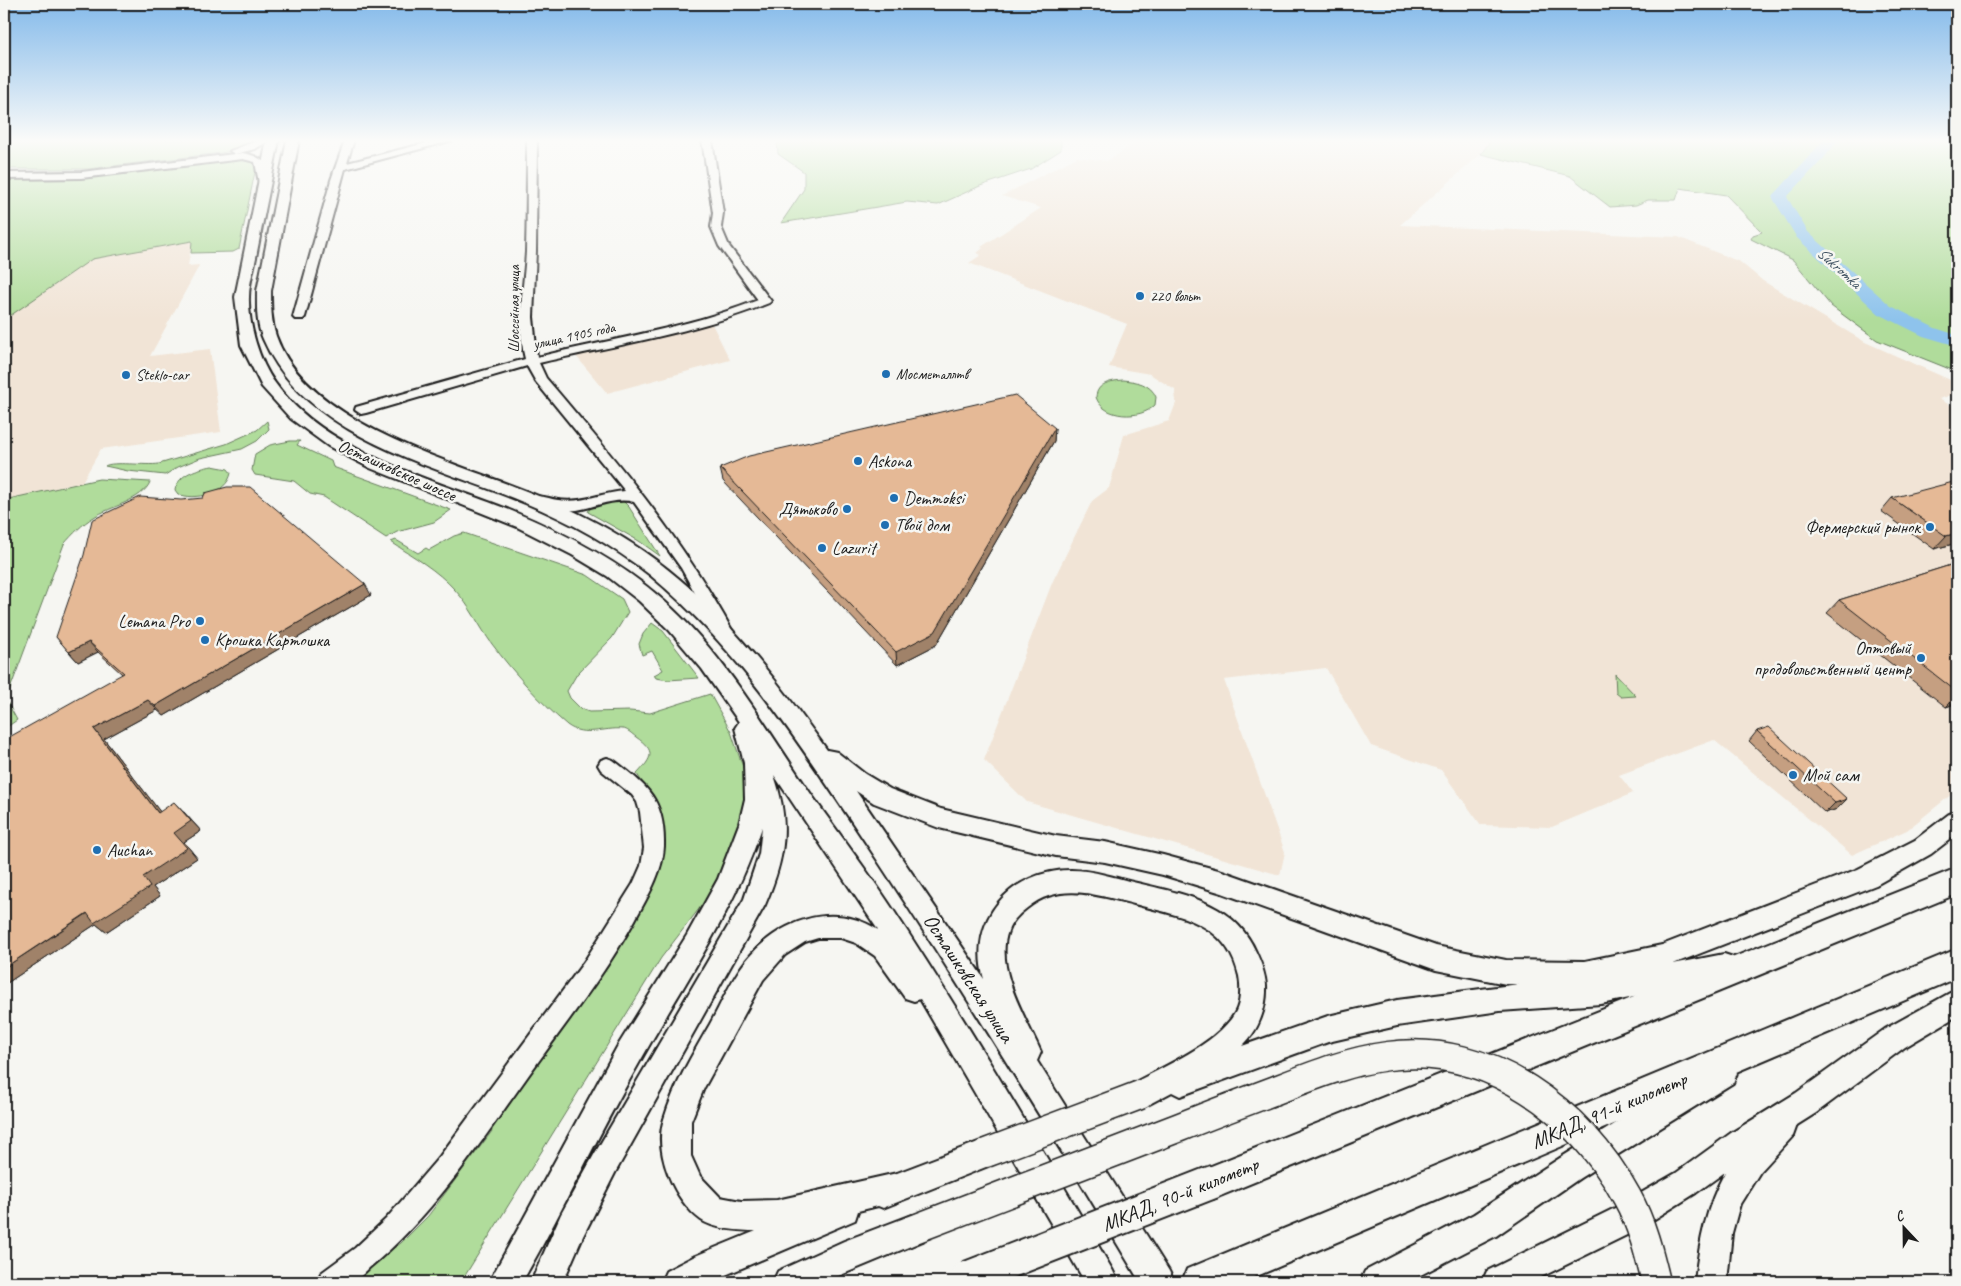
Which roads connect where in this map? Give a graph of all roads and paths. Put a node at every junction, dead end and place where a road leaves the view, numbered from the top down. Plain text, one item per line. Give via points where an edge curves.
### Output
1 (260, 200) edge
2 (282, 200) edge
3 (331, 200) edge
4 (531, 200) edge
5 (716, 200) edge
6 (299, 318) dead end
7 (530, 361) junction
8 (361, 410) dead end
9 (618, 473) junction
10 (530, 498) junction
11 (640, 499) junction
12 (592, 501) junction
13 (729, 639) junction
14 (766, 684) joint
15 (733, 693) junction
16 (797, 726) junction
17 (754, 749) junction
18 (607, 765) dead end
19 (1957, 820) edge
20 (1957, 882) edge
21 (1776, 955) junction
22 (1957, 962) edge
23 (1585, 973) junction
24 (1500, 998) junction
25 (1957, 1002) edge
26 (1783, 1036) junction
27 (1173, 1080) junction
28 (1046, 1098) junction
29 (1806, 1103) junction
30 (999, 1104) junction
31 (895, 1187) junction
32 (962, 1280) edge
33 (330, 1282) edge
34 (505, 1282) edge
35 (546, 1282) edge
36 (677, 1282) edge
37 (789, 1282) edge
38 (1102, 1282) edge
39 (1158, 1282) edge
40 (1200, 1282) edge
41 (1376, 1282) edge
42 (1498, 1282) edge
43 (1656, 1282) edge
44 (1711, 1282) edge

1 - 15 main road, Осташковское шоссе via 246,270 241,320 247,346 261,374 280,400 346,451 507,516 604,565 649,598 690,640
2 - 10 main road, Осташковское шоссе via 264,291 264,313 269,336 284,366 304,390 372,436 416,456
3 - 6 street
4 - 7 street, Шоссейная улица
5 - 7 street, улица 1905 года via 716,227 724,246 765,301 738,313 685,328
7 - 8 street, улица 1905 года
7 - 9 street, Шоссейная улица via 540,379
9 - 11 street, Шоссейная улица
9 - 12 street
10 - 12 street via 576,506
10 - 13 main road, Осташковское шоссе via 629,549 672,584
11 - 12 street via 624,495
11 - 13 street, Шоссейная улица via 694,574
13 - 14 main road, Осташковское шоссе
14 - 16 main road, Осташковская улица
15 - 17 main road
15 - 30 main road via 875,903
16 - 23 main road via 856,780 882,796 939,818 1056,846 1105,852 1163,865 1222,882 1436,958 1506,972
16 - 28 main road, Осташковская улица via 908,885
17 - 34 main road via 758,785 752,822 738,862 719,901 627,1056
17 - 35 main road via 770,792 773,815 774,842 767,875 753,905 605,1163
18 - 33 street via 642,794 651,815 654,850 644,882 620,925 570,1000 447,1166 386,1236
19 - 23 main road via 1923,847 1844,886 1662,957
20 - 21 highway
21 - 24 main road via 1601,992
21 - 32 highway, МКАД, 90-й километр, bridge
22 - 26 highway, МКАД, 91-й километр
23 - 24 main road
24 - 27 main road via 1397,1012 1328,1029
25 - 29 main road via 1895,1038
26 - 40 highway, МКАД, 91-й километр
26 - 41 main road via 1570,1168 1485,1225
27 - 28 main road via 1231,1039 1245,1023 1252,1004 1253,987 1252,970 1245,954 1232,936 1214,920 1186,906 1084,881 1064,881 1043,885 1007,908 997,925 992,946 994,971
27 - 31 main road, bridge
28 - 39 main road, Осташковская улица
29 - 42 main road via 1626,1219
29 - 44 main road via 1759,1149 1737,1178 1722,1208 1713,1251
30 - 31 main road via 884,948 863,934 842,927 818,927 798,933 776,947 754,971 694,1080 677,1121 676,1158 690,1186 712,1210 741,1216 777,1215
30 - 38 main road
31 - 36 main road
37 - 43 main road, bridge via 855,1252 1304,1079 1356,1062 1414,1054 1448,1056 1479,1064 1548,1102 1580,1130 1603,1156 1627,1196 1644,1235

